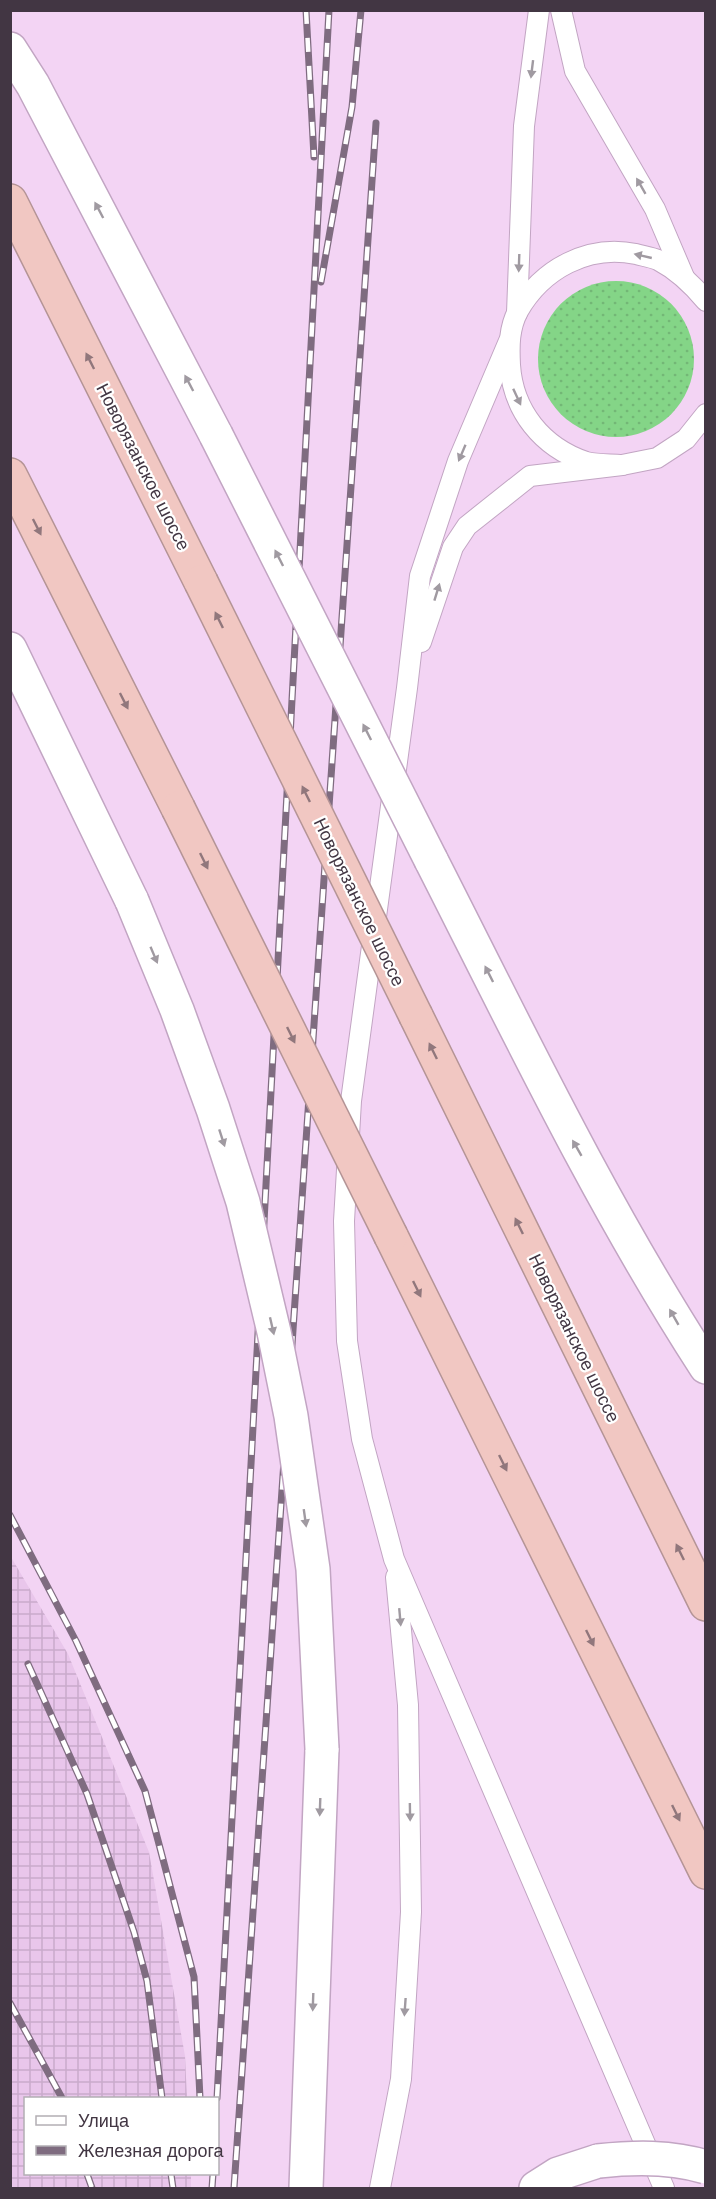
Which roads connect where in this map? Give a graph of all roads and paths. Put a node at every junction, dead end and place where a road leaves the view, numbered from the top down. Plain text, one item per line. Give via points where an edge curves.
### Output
1 (539, 10) edge
2 (561, 10) edge
3 (10, 49) edge
4 (10, 201) edge
5 (684, 276) junction
6 (705, 301) edge
7 (517, 313) junction
8 (509, 341) junction
9 (705, 414) edge
10 (622, 465) junction
11 (10, 475) edge
12 (10, 650) edge
13 (407, 688) junction
14 (705, 1367) edge
15 (394, 1559) junction
16 (705, 1604) edge
17 (705, 1872) edge
18 (705, 2167) edge
19 (306, 2188) edge
20 (380, 2188) edge
21 (536, 2188) edge
22 (664, 2188) edge

1 -> 7 lane via 524,126
5 -> 2 lane via 655,209 575,71
14 -> 3 main road, bridge via 571,1138 216,435 33,85
16 -> 4 highway, Новорязанское шоссе, bridge
5 - 6 lane
5 -> 7 lane via 645,256 621,251 589,254 565,263 538,283
7 - 8 lane
8 -> 10 lane via 511,385 529,422 558,449 588,462
8 -> 13 lane via 458,461 420,576
9 - 10 lane via 686,439 657,458
13 -> 10 lane via 453,547 467,526 530,476
11 -> 17 highway, bridge
12 -> 19 main road, bridge via 132,901 177,1010 243,1202 291,1416 313,1569 322,1749
13 - 15 lane via 351,1101 344,1221 348,1352 362,1440
15 -> 20 lane via 408,1705 411,1911 401,2079
15 - 22 lane
18 - 21 main road, bridge via 686,2161 632,2157 598,2161 558,2175

